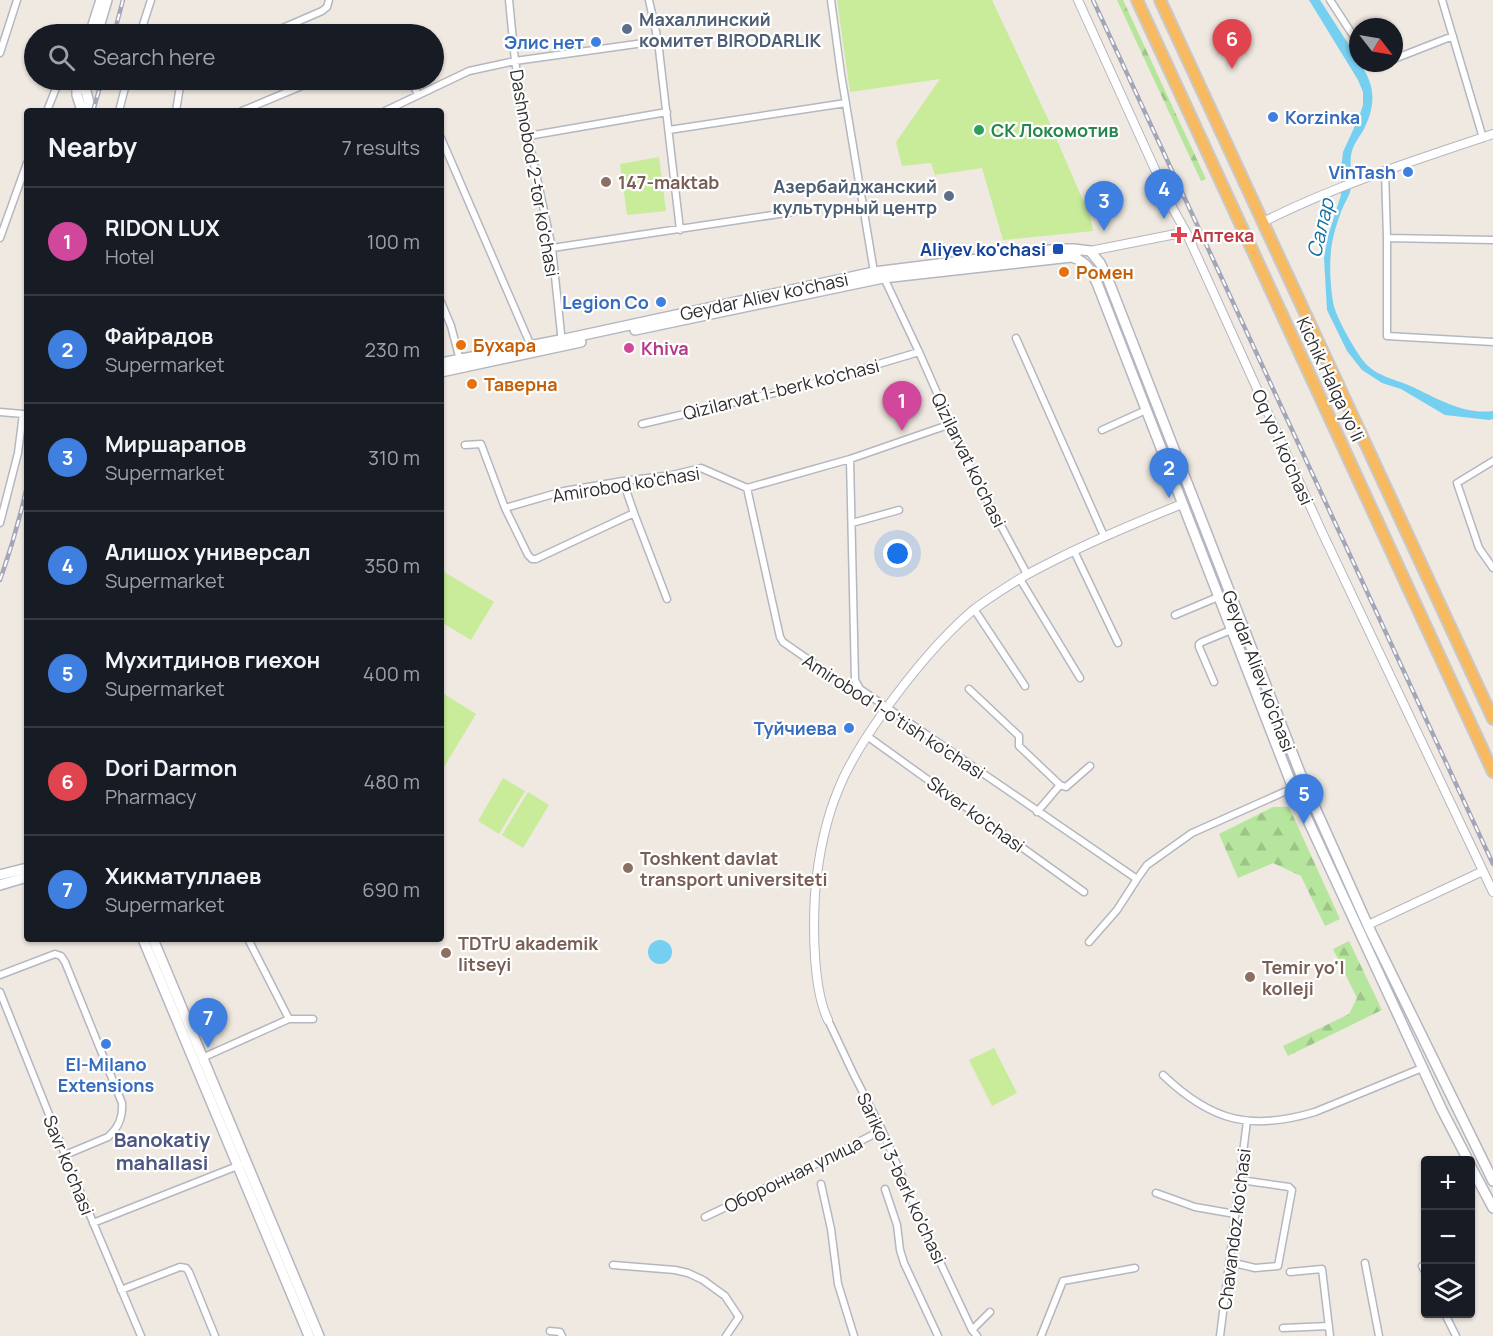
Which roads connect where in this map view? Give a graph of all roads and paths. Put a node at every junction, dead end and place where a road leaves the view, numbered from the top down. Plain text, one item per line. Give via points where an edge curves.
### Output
1 (17, 0) edge
2 (101, 0) edge
3 (107, 0) edge
4 (151, 0) edge
5 (329, 0) edge
6 (509, 0) edge
7 (649, 0) edge
8 (831, 0) edge
9 (1078, 0) edge
10 (1137, 0) edge
11 (1160, 0) edge
12 (1330, 0) edge
13 (1442, 0) edge
14 (93, 24) edge
15 (100, 24) edge
16 (143, 24) edge
17 (292, 24) edge
18 (1349, 29) edge
19 (1453, 36) junction
20 (658, 41) junction
21 (0, 53) edge
22 (1403, 55) edge
23 (515, 61) junction
24 (444, 83) edge
25 (55, 90) edge
26 (77, 90) edge
27 (86, 90) edge
28 (124, 90) edge
29 (179, 90) edge
30 (292, 90) edge
31 (416, 90) edge
32 (429, 90) edge
33 (418, 95) junction
34 (846, 103) junction
35 (48, 108) edge
36 (81, 108) edge
37 (90, 108) edge
38 (120, 108) edge
39 (176, 108) edge
40 (249, 108) edge
41 (391, 108) edge
42 (667, 112) junction
43 (669, 130) junction
44 (1493, 134) edge
45 (528, 136) junction
46 (1483, 138) junction
47 (444, 145) edge
48 (1385, 170) junction
49 (24, 171) edge
50 (806, 210) dead end
51 (1263, 222) junction
52 (680, 230) junction
53 (1245, 231) junction
54 (1186, 232) junction
55 (0, 238) edge
56 (1387, 238) junction
57 (1493, 240) edge
58 (552, 248) junction
59 (1090, 251) junction
60 (1071, 257) junction
61 (874, 272) junction
62 (883, 278) junction
63 (444, 309) edge
64 (1016, 338) dead end
65 (1493, 342) edge
66 (562, 343) junction
67 (531, 346) junction
68 (1135, 350) junction
69 (919, 352) junction
70 (1124, 354) junction
71 (459, 360) junction
72 (444, 367) edge
73 (1146, 410) junction
74 (0, 412) edge
75 (642, 424) dead end
76 (951, 424) junction
77 (1102, 430) dead end
78 (465, 445) dead end
79 (850, 459) junction
80 (1493, 461) edge
81 (623, 481) junction
82 (747, 488) junction
83 (1192, 499) junction
84 (1182, 504) junction
85 (505, 508) junction
86 (899, 510) dead end
87 (633, 513) junction
88 (0, 523) edge
89 (852, 523) junction
90 (1104, 536) junction
91 (1074, 551) junction
92 (1493, 568) edge
93 (1024, 577) junction
94 (1218, 597) junction
95 (667, 599) dead end
96 (974, 609) junction
97 (1175, 615) dead end
98 (1231, 630) junction
99 (1118, 643) dead end
100 (1080, 678) dead end
101 (1214, 682) dead end
102 (1025, 686) dead end
103 (860, 689) junction
104 (969, 689) dead end
105 (886, 708) junction
106 (1493, 719) edge
107 (867, 736) junction
108 (1090, 766) dead end
109 (1493, 772) edge
110 (1304, 783) junction
111 (1060, 785) junction
112 (1293, 788) junction
113 (1037, 812) junction
114 (24, 869) edge
115 (1484, 871) junction
116 (0, 875) edge
117 (24, 878) edge
118 (1137, 879) junction
119 (0, 885) edge
120 (1084, 892) dead end
121 (1493, 892) edge
122 (1363, 927) junction
123 (144, 942) edge
124 (154, 942) edge
125 (250, 942) edge
126 (1089, 942) dead end
127 (0, 975) edge
128 (0, 992) edge
129 (289, 1019) junction
130 (313, 1019) dead end
131 (828, 1020) joint
132 (202, 1058) junction
133 (1434, 1063) junction
134 (1422, 1068) junction
135 (1163, 1075) dead end
136 (1247, 1121) junction
137 (882, 1130) junction
138 (65, 1155) junction
139 (1466, 1156) edge
140 (242, 1164) junction
141 (1475, 1174) edge
142 (1491, 1178) edge
143 (1240, 1180) junction
144 (1479, 1182) junction
145 (821, 1184) dead end
146 (885, 1189) dead end
147 (1156, 1193) dead end
148 (1493, 1208) edge
149 (1235, 1214) junction
150 (705, 1217) dead end
151 (93, 1223) junction
152 (1230, 1262) junction
153 (1365, 1263) dead end
154 (613, 1265) dead end
155 (1135, 1268) dead end
156 (1290, 1272) dead end
157 (121, 1290) junction
158 (990, 1312) dead end
159 (1447, 1318) edge
160 (1329, 1326) junction
161 (1283, 1328) dead end
162 (550, 1331) dead end
163 (975, 1333) edge
164 (141, 1336) edge
165 (216, 1336) edge
166 (309, 1336) edge
167 (319, 1336) edge
168 (562, 1336) edge
169 (726, 1336) edge
170 (854, 1336) edge
171 (938, 1336) edge
172 (1041, 1336) edge
173 (1220, 1336) edge
174 (1330, 1336) edge
175 (1379, 1336) edge
176 (1456, 1336) edge

1 - 21 street
2 - 14 main road
3 - 15 main road
4 - 16 street
5 - 17 street via 322,11
6 - 23 street, Dashnobod 2-tor ko'chasi
7 - 20 street
8 - 34 street
9 - 54 street, Oq yo'l ko'chasi
10 - 53 highway, Kichik Halqa yo'li
11 - 51 highway, Kichik Halqa yo'li
12 - 18 street
13 - 19 street
19 - 22 street
19 - 46 street
20 - 23 street
20 - 42 street
23 - 24 street via 469,71
23 - 45 street, Dashnobod 2-tor ko'chasi
25 - 35 street
26 - 36 main road
27 - 37 main road
28 - 38 street
29 - 39 street
30 - 40 street
31 - 33 street
32 - 33 street
33 - 41 street
34 - 43 street
34 - 61 street
42 - 43 street
42 - 45 street
43 - 52 street
44 - 46 street
45 - 58 street, Dashnobod 2-tor ko'chasi
46 - 48 street
47 - 67 street
48 - 51 street
48 - 56 street
49 - 55 street
50 - 52 street
51 - 53 highway
51 - 106 highway, Kichik Halqa yo'li
52 - 58 street
53 - 109 highway, Kichik Halqa yo'li
54 - 59 street, Geydar Aliev ko'chasi
54 - 115 street, Oq yo'l ko'chasi via 1326,541
56 - 57 street
56 - 65 street via 1387,336
58 - 66 street, Dashnobod 2-tor ko'chasi
59 - 60 main road, Geydar Aliev ko'chasi
59 - 61 main road, Geydar Aliev ko'chasi via 1058,249
59 - 68 main road, Geydar Aliev ko'chasi via 1104,270
60 - 62 main road, Geydar Aliev ko'chasi
60 - 70 main road, Geydar Aliev ko'chasi via 1084,262 1093,274
61 - 62 street, Qizilarvat ko'chasi
61 - 66 main road, Geydar Aliev ko'chasi
62 - 66 main road, Geydar Aliev ko'chasi
62 - 69 street, Qizilarvat ko'chasi
63 - 71 street
64 - 90 street
66 - 67 main road, Geydar Aliev ko'chasi
66 - 72 main road, Geydar Aliev ko'chasi
67 - 71 main road, Geydar Aliev ko'chasi
68 - 70 main road
68 - 83 main road, Geydar Aliev ko'chasi
69 - 75 street, Qizilarvat 1-berk ko'chasi via 808,385
69 - 76 street, Qizilarvat ko'chasi
70 - 73 main road, Geydar Aliev ko'chasi
71 - 72 main road, Geydar Aliev ko'chasi
73 - 77 street
73 - 84 main road, Geydar Aliev ko'chasi
74 - 88 street via 23,414 18,453
76 - 79 street
76 - 93 street, Qizilarvat ko'chasi
78 - 85 street via 481,444
79 - 82 street
79 - 89 street
80 - 92 street via 1456,483 1479,548
81 - 82 street, Amirobod ko'chasi via 701,468
81 - 85 street, Amirobod ko'chasi via 564,491
81 - 87 street
82 - 103 street, Amirobod 1-o'tish ko'chasi via 782,640 845,685
83 - 84 main road
83 - 110 main road, Geydar Aliev ko'chasi
84 - 90 street
84 - 94 main road, Geydar Aliev ko'chasi
85 - 87 street via 532,559
86 - 89 street
87 - 95 street
89 - 103 street via 855,680
90 - 91 street
91 - 93 street
91 - 99 street
93 - 96 street
93 - 100 street, Qizilarvat ko'chasi
94 - 97 street
94 - 98 main road, Geydar Aliev ko'chasi
96 - 102 street
96 - 105 street via 927,656
98 - 101 street via 1199,644
98 - 112 main road, Geydar Aliev ko'chasi
103 - 105 street, Amirobod 1-o'tish ko'chasi
104 - 111 street via 1019,736 1019,746
105 - 107 street
105 - 113 street, Amirobod 1-o'tish ko'chasi
107 - 120 street, Skver ko'chasi
107 - 131 street via 834,800 817,879 814,917 818,984
108 - 111 street via 1066,787
110 - 112 main road
110 - 122 main road, Geydar Aliev ko'chasi
111 - 113 street
112 - 118 street via 1192,833 1147,865
112 - 122 main road, Geydar Aliev ko'chasi
113 - 118 street, Amirobod 1-o'tish ko'chasi
114 - 116 main road
115 - 121 street, Oq yo'l ko'chasi
115 - 122 street
117 - 119 main road
118 - 126 street via 1118,910
122 - 133 main road, Geydar Aliev ko'chasi
122 - 134 main road, Geydar Aliev ko'chasi
123 - 140 main road
124 - 132 main road
125 - 129 street
127 - 138 street via 55,954 61,956 122,1103 121,1121 108,1137
128 - 138 street, Savr ko'chasi
129 - 130 street
129 - 132 street
131 - 137 street, Sariko'l 3-berk ko'chasi
132 - 140 main road
133 - 134 main road
133 - 142 main road, Geydar Aliev ko'chasi
134 - 136 street via 1315,1112 1265,1122
134 - 139 main road, Geydar Aliev ko'chasi
135 - 136 street via 1206,1108
136 - 143 street, Chavandoz ko'chasi
137 - 150 street, Оборонная улица
137 - 163 street, Sariko'l 3-berk ko'chasi
138 - 151 street, Savr ko'chasi
140 - 151 street
140 - 166 main road
140 - 167 main road
141 - 144 main road
142 - 144 main road
143 - 149 street, Chavandoz ko'chasi
143 - 152 street via 1289,1187 1292,1191 1278,1266 1255,1268
144 - 148 main road
145 - 170 street via 838,1284
146 - 171 street via 904,1263
147 - 149 street via 1195,1207
149 - 152 street, Chavandoz ko'chasi
151 - 157 street, Savr ko'chasi
152 - 173 street, Chavandoz ko'chasi
153 - 175 street
154 - 169 street via 675,1270 703,1280 725,1296 739,1317
155 - 172 street via 1063,1281
156 - 160 street via 1322,1269
157 - 164 street, Savr ko'chasi
157 - 165 street via 184,1267
158 - 163 street
159 - 176 street
160 - 161 street
160 - 174 street
162 - 168 street

